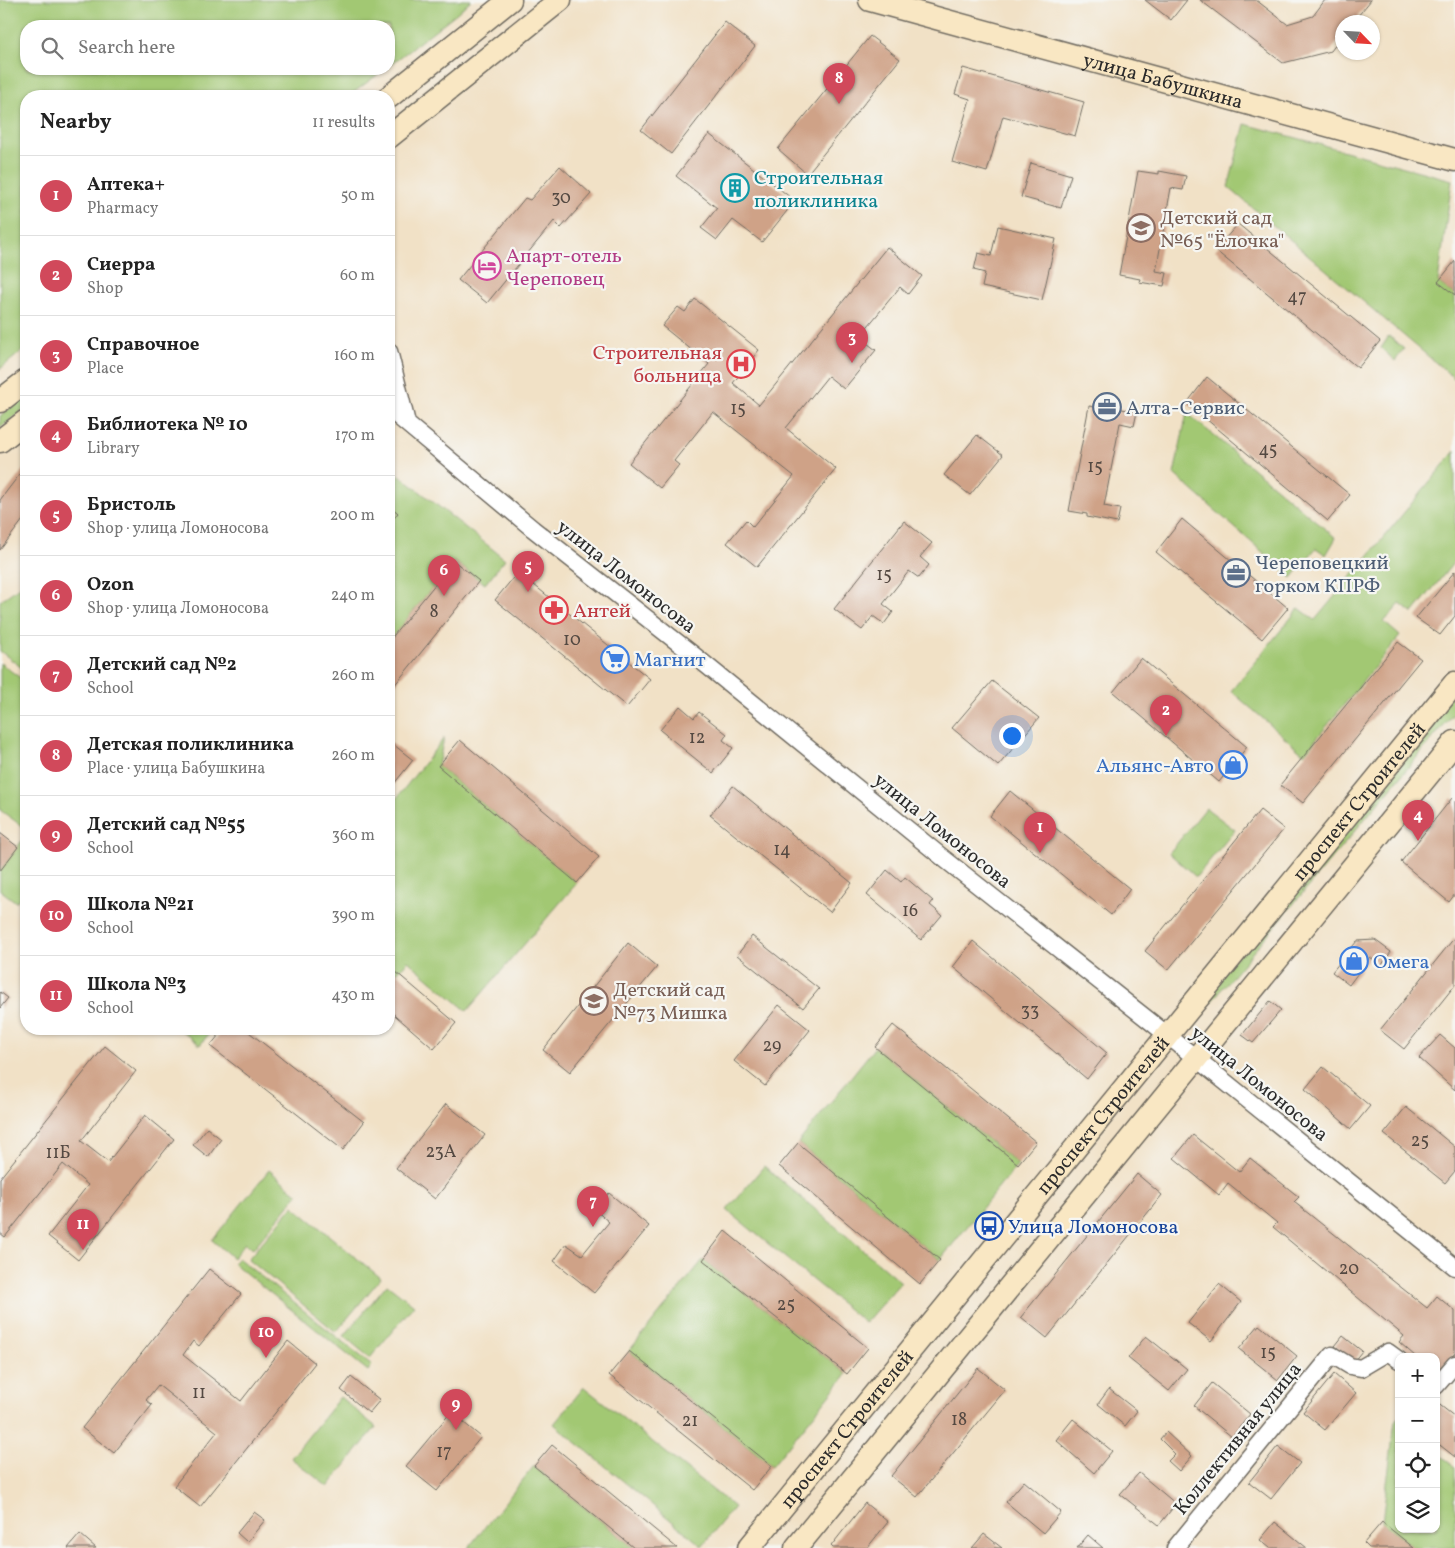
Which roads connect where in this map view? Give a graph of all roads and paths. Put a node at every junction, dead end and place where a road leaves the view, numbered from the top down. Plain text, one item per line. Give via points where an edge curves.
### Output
1 (510, 0) edge
2 (560, 0) edge
3 (870, 0) edge
4 (395, 92) edge
5 (395, 132) edge
6 (1455, 160) edge
7 (395, 377) edge
8 (20, 385) edge
9 (0, 401) edge
10 (395, 414) edge
11 (406, 424) junction
12 (20, 426) edge
13 (0, 441) edge
14 (1455, 683) edge
15 (1455, 742) edge
16 (1168, 1036) junction
17 (1197, 1060) junction
18 (1455, 1267) edge
19 (1395, 1357) edge
20 (1455, 1364) edge
21 (1440, 1381) edge
22 (749, 1548) edge
23 (796, 1548) edge
24 (1175, 1548) edge

1 - 4 main road
2 - 5 main road
3 - 6 main road, улица Бабушкина
7 - 11 street
8 - 9 main road
10 - 11 street, улица Ломоносова
11 - 16 street, улица Ломоносова
12 - 13 main road
14 - 16 main road, проспект Строителей
15 - 17 main road, проспект Строителей
16 - 17 street, улица Ломоносова
16 - 22 main road, проспект Строителей
17 - 18 street, улица Ломоносова
17 - 23 main road, проспект Строителей
19 - 24 street, Коллективная улица via 1388,1352 1360,1368 1332,1355
20 - 21 street

